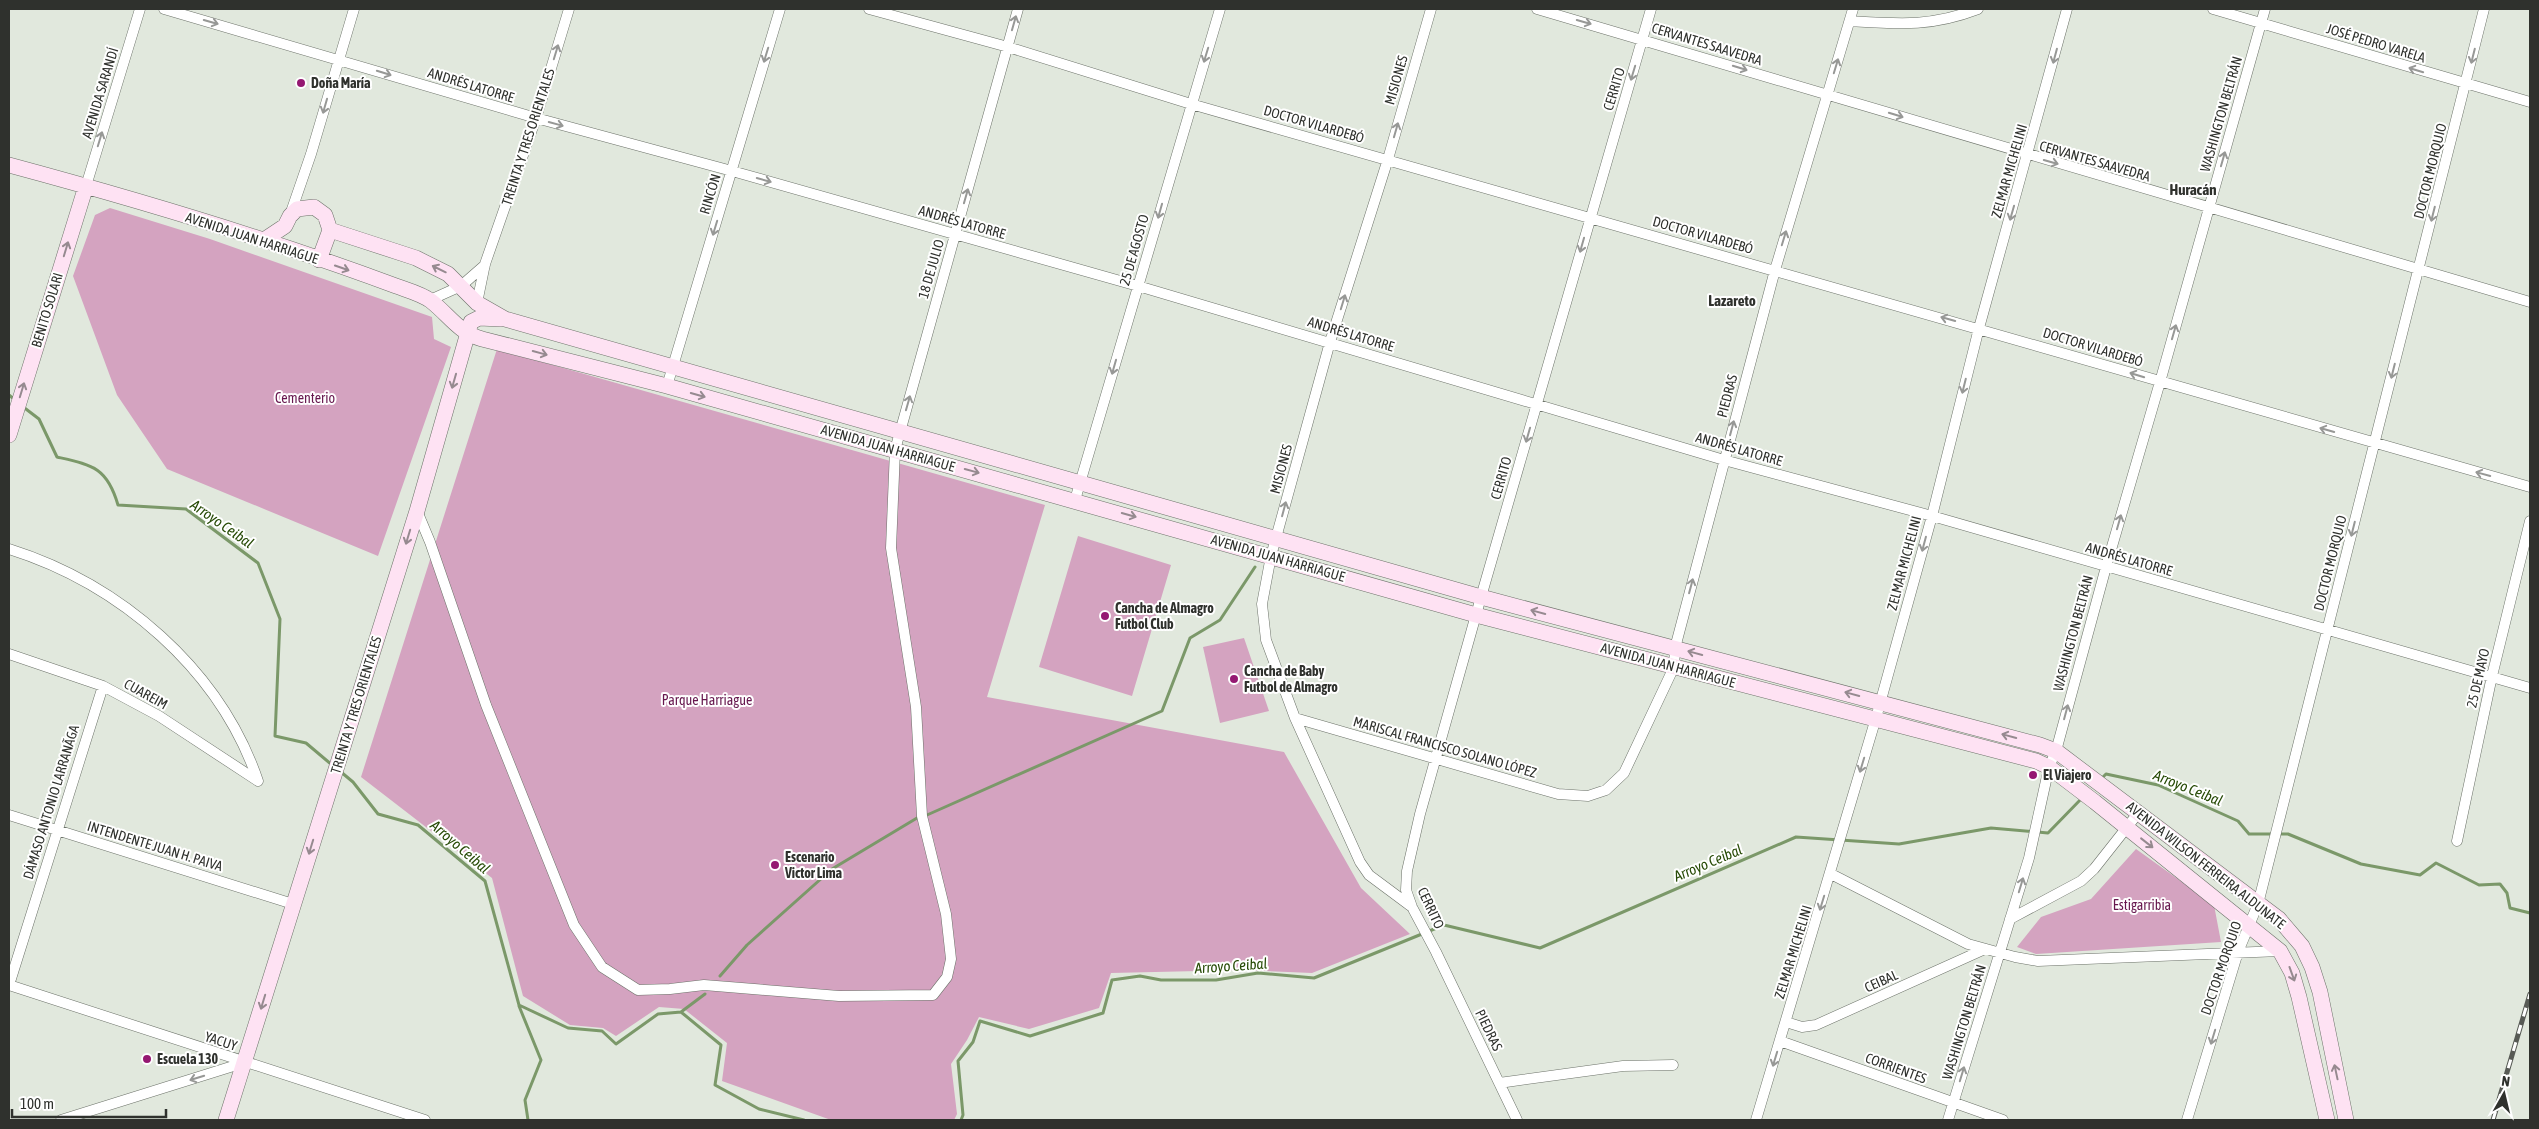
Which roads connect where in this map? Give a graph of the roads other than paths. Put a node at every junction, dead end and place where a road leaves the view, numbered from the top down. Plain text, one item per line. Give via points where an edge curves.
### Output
1 (140, 9) edge
2 (164, 9) edge
3 (354, 9) edge
4 (569, 9) edge
5 (780, 9) edge
6 (869, 9) edge
7 (1018, 9) edge
8 (1220, 9) edge
9 (1431, 9) edge
10 (1537, 9) edge
11 (1651, 9) edge
12 (1852, 9) edge
13 (1978, 9) edge
14 (2067, 9) edge
15 (2213, 9) edge
16 (2265, 9) edge
17 (2484, 9) edge
18 (1850, 21) junction
19 (2261, 23) junction
20 (1643, 39) junction
21 (1008, 46) junction
22 (339, 60) junction
23 (2466, 84) junction
24 (1828, 94) junction
25 (2530, 102) edge
26 (1192, 104) junction
27 (536, 118) junction
28 (2028, 156) junction
29 (1388, 159) junction
30 (9, 166) edge
31 (732, 170) junction
32 (86, 186) junction
33 (2209, 208) junction
34 (1590, 216) junction
35 (287, 221) junction
36 (330, 230) junction
37 (955, 234) junction
38 (264, 240) junction
39 (286, 247) junction
40 (319, 260) junction
41 (485, 264) junction
42 (1775, 270) junction
43 (2418, 271) junction
44 (461, 286) junction
45 (1138, 286) junction
46 (430, 300) junction
47 (477, 302) junction
48 (2530, 302) edge
49 (505, 319) junction
50 (1979, 328) junction
51 (475, 336) junction
52 (1330, 342) junction
53 (673, 367) junction
54 (2160, 382) junction
55 (667, 386) junction
56 (1537, 404) junction
57 (901, 430) junction
58 (9, 435) edge
59 (2375, 444) junction
60 (895, 450) junction
61 (1724, 460) junction
62 (1080, 483) junction
63 (2530, 487) edge
64 (1075, 500) junction
65 (417, 511) junction
66 (1932, 516) junction
67 (2530, 521) edge
68 (1276, 538) junction
69 (9, 549) edge
70 (1271, 556) junction
71 (2106, 567) junction
72 (1480, 597) junction
73 (1476, 614) junction
74 (2328, 628) junction
75 (1675, 648) junction
76 (9, 654) edge
77 (1674, 667) junction
78 (2492, 676) junction
79 (103, 686) junction
80 (2530, 688) edge
81 (1880, 701) junction
82 (1295, 718) junction
83 (1876, 718) junction
84 (2056, 751) junction
85 (1435, 759) junction
86 (2049, 767) junction
87 (2082, 771) joint
88 (2070, 782) joint
89 (1588, 796) joint
90 (2139, 812) junction
91 (9, 815) edge
92 (2127, 827) junction
93 (57, 830) junction
94 (2457, 841) dead end
95 (1831, 874) junction
96 (294, 904) junction
97 (2258, 904) junction
98 (1412, 907) junction
99 (2010, 919) junction
100 (2250, 925) junction
101 (1985, 949) junction
102 (2280, 951) junction
103 (1436, 952) joint
104 (2238, 952) junction
105 (2000, 953) junction
106 (9, 985) edge
107 (1786, 1022) junction
108 (1780, 1041) junction
109 (243, 1063) junction
110 (1673, 1065) dead end
111 (1499, 1083) junction
112 (1953, 1104) junction
113 (87, 1116) edge
114 (61, 1120) edge
115 (226, 1120) edge
116 (425, 1120) edge
117 (1517, 1120) edge
118 (1756, 1120) edge
119 (1948, 1120) edge
120 (2003, 1120) edge
121 (2188, 1120) edge
122 (2327, 1120) edge
123 (2346, 1120) edge

32 -> 1 street, AVENIDA SARANDÍ
2 -> 22 street, ANDRÉS LATORRE
3 - 22 street
27 -> 4 street, TREINTA Y TRES ORIENTALES
5 -> 31 street, RINCÓN
6 - 21 street, DOCTOR VILARDEBÓ
21 -> 7 street, 18 DE JULIO
8 -> 26 street, 25 DE AGOSTO
29 -> 9 street, MISIONES
10 -> 20 street, CERVANTES SAAVEDRA
11 - 20 street, CERRITO
12 - 18 street, PIEDRAS
13 - 18 street via 1952,19 1928,23
14 -> 28 street, ZELMAR MICHELINI
15 - 19 street, JOSÉ PEDRO VARELA
16 - 19 street, WASHINGTON BELTRÁN
17 -> 23 street, DOCTOR MORQUIO
24 -> 18 street, PIEDRAS
23 -> 19 street, JOSÉ PEDRO VARELA
33 -> 19 street, WASHINGTON BELTRÁN
20 -> 24 street, CERVANTES SAAVEDRA
20 -> 34 street, CERRITO
21 - 26 street, DOCTOR VILARDEBÓ
37 -> 21 street, 18 DE JULIO
22 -> 27 street, ANDRÉS LATORRE
22 -> 35 street
23 - 25 street, JOSÉ PEDRO VARELA
23 -> 43 street, DOCTOR MORQUIO
24 -> 28 street, CERVANTES SAAVEDRA
42 -> 24 street, PIEDRAS
26 - 29 street, DOCTOR VILARDEBÓ
26 -> 45 street, 25 DE AGOSTO
27 -> 31 street, ANDRÉS LATORRE
27 - 41 street, TREINTA Y TRES ORIENTALES
28 -> 33 street, CERVANTES SAAVEDRA
28 -> 50 street, ZELMAR MICHELINI
29 - 34 street, DOCTOR VILARDEBÓ
52 -> 29 street, MISIONES
30 - 32 street, AVENIDA JUAN HARRIAGUE
31 -> 37 street, ANDRÉS LATORRE
31 -> 53 street, RINCÓN
32 - 38 street, AVENIDA JUAN HARRIAGUE
58 -> 32 street, BENITO SOLARI
33 - 43 street, CERVANTES SAAVEDRA
54 -> 33 street, WASHINGTON BELTRÁN
34 - 42 street, DOCTOR VILARDEBÓ
34 -> 56 street, CERRITO
35 - 36 street via 297,209 314,207 325,215
35 - 38 street
35 - 39 street
36 - 40 street
44 -> 36 street, AVENIDA JUAN HARRIAGUE via 448,274 416,258
37 - 45 street, ANDRÉS LATORRE
57 -> 37 street, 18 DE JULIO
38 - 39 street, AVENIDA JUAN HARRIAGUE
39 - 40 street, AVENIDA JUAN HARRIAGUE
40 -> 46 street, AVENIDA JUAN HARRIAGUE
41 - 44 street, TREINTA Y TRES ORIENTALES
41 - 47 street, TREINTA Y TRES ORIENTALES
50 -> 42 street, DOCTOR VILARDEBÓ
61 -> 42 street, PIEDRAS
43 - 48 street, CERVANTES SAAVEDRA
43 -> 59 street, DOCTOR MORQUIO
44 - 46 street, TREINTA Y TRES ORIENTALES
44 - 47 street, AVENIDA JUAN HARRIAGUE
45 - 52 street, ANDRÉS LATORRE
45 -> 62 street, 25 DE AGOSTO
46 - 51 street, AVENIDA JUAN HARRIAGUE
47 - 49 street, AVENIDA JUAN HARRIAGUE
49 - 51 street via 497,334
49 - 51 street, TREINTA Y TRES ORIENTALES via 474,319
49 - 53 street, AVENIDA JUAN HARRIAGUE
54 -> 50 street, DOCTOR VILARDEBÓ
50 -> 66 street, ZELMAR MICHELINI
51 -> 55 street, AVENIDA JUAN HARRIAGUE
51 -> 65 street, TREINTA Y TRES ORIENTALES
52 - 56 street, ANDRÉS LATORRE
68 -> 52 street, MISIONES
53 - 55 street, RINCÓN
53 - 57 street, AVENIDA JUAN HARRIAGUE
59 -> 54 street, DOCTOR VILARDEBÓ
71 -> 54 street, WASHINGTON BELTRÁN
55 -> 60 street, AVENIDA JUAN HARRIAGUE
56 - 61 street, ANDRÉS LATORRE
56 -> 72 street, CERRITO
57 - 60 street, 18 DE JULIO
57 - 62 street, AVENIDA JUAN HARRIAGUE
63 -> 59 street, DOCTOR VILARDEBÓ
59 -> 74 street, DOCTOR MORQUIO
60 -> 64 street, AVENIDA JUAN HARRIAGUE
60 - 65 street, 18 DE JULIO via 891,548 916,707 922,816 946,914 950,959 947,977 933,995 839,996 713,985 638,990 602,967 574,925 486,705
61 - 66 street, ANDRÉS LATORRE
75 -> 61 street, PIEDRAS
62 - 64 street, 25 DE AGOSTO
62 - 68 street, AVENIDA JUAN HARRIAGUE
64 -> 70 street, AVENIDA JUAN HARRIAGUE
65 -> 96 street, TREINTA Y TRES ORIENTALES
66 - 71 street, ANDRÉS LATORRE
66 -> 81 street, ZELMAR MICHELINI
67 - 78 street, 25 DE MAYO
68 - 70 street, MISIONES
68 - 72 street, AVENIDA JUAN HARRIAGUE
69 - 79 street, CUAREIM via 32,556 85,583 128,610 168,642 214,694 248,751 258,781 159,716
70 - 73 street, AVENIDA JUAN HARRIAGUE
70 - 82 street, MISIONES via 1262,604 1266,640
71 - 74 street, ANDRÉS LATORRE
84 -> 71 street, WASHINGTON BELTRÁN
72 - 73 street, CERRITO
75 -> 72 street, AVENIDA JUAN HARRIAGUE
73 - 77 street, AVENIDA JUAN HARRIAGUE
73 - 85 street, CERRITO
74 - 78 street, ANDRÉS LATORRE
74 - 97 street, DOCTOR MORQUIO
75 - 77 street, PIEDRAS
81 -> 75 street, AVENIDA JUAN HARRIAGUE
76 - 79 street, CUAREIM
77 - 83 street, AVENIDA JUAN HARRIAGUE
77 - 89 street, PIEDRAS via 1624,773 1606,790
78 - 80 street, ANDRÉS LATORRE
78 - 94 street, 25 DE MAYO
79 - 93 street, DÁMASO ANTONIO LARRANÃGA
81 - 83 street, ZELMAR MICHELINI
84 -> 81 street, AVENIDA JUAN HARRIAGUE
82 - 85 street, MARISCAL FRANCISCO SOLANO LÓPEZ
82 - 98 street, MISIONES via 1368,875
83 - 86 street, AVENIDA JUAN HARRIAGUE
83 -> 95 street, ZELMAR MICHELINI
84 - 86 street, WASHINGTON BELTRÁN
84 - 87 street, AVENIDA JUAN HARRIAGUE
85 - 89 street, MARISCAL FRANCISCO SOLANO LÓPEZ via 1558,794
85 - 98 street, CERRITO via 1407,871 1406,890
86 - 88 street, AVENIDA JUAN HARRIAGUE
99 -> 86 street, WASHINGTON BELTRÁN via 2037,827
87 - 90 street, AVENIDA WILSON FERREIRA ALDUNATE
88 - 92 street, AVENIDA WILSON FERREIRA ALDUNATE
90 - 92 street
90 - 97 street, AVENIDA WILSON FERREIRA ALDUNATE
91 - 93 street, INTENDENTE JUAN H. PAIVA
92 - 99 street via 2081,881
92 -> 100 street, AVENIDA WILSON FERREIRA ALDUNATE
93 - 96 street, INTENDENTE JUAN H. PAIVA
93 - 106 street, DÁMASO ANTONIO LARRANÃGA
95 - 101 street via 1942,932
95 -> 107 street, ZELMAR MICHELINI
96 -> 109 street, TREINTA Y TRES ORIENTALES
97 - 100 street, DOCTOR MORQUIO
123 -> 97 street, AVENIDA WILSON FERREIRA ALDUNATE via 2312,967 2292,934
98 - 103 street, CERRITO
99 - 105 street, WASHINGTON BELTRÁN
100 - 102 street, AVENIDA WILSON FERREIRA ALDUNATE
100 - 104 street, DOCTOR MORQUIO
101 - 105 street
101 - 107 street, CEIBAL via 1816,1025 1802,1027
102 - 104 street
102 -> 122 street, AVENIDA WILSON FERREIRA ALDUNATE via 2292,972 2299,997
103 - 111 street, PIEDRAS
104 - 105 street via 2038,961
104 -> 121 street, DOCTOR MORQUIO
112 -> 105 street, WASHINGTON BELTRÁN
106 - 109 street, YACUY
107 - 108 street, ZELMAR MICHELINI
108 - 112 street, CORRIENTES
108 -> 118 street, ZELMAR MICHELINI
109 -> 113 street
109 - 115 street, TREINTA Y TRES ORIENTALES
109 - 116 street, YACUY
110 - 111 street via 1623,1066
111 - 117 street, PIEDRAS
112 - 119 street, WASHINGTON BELTRÁN
112 - 120 street, CORRIENTES
113 - 114 street

